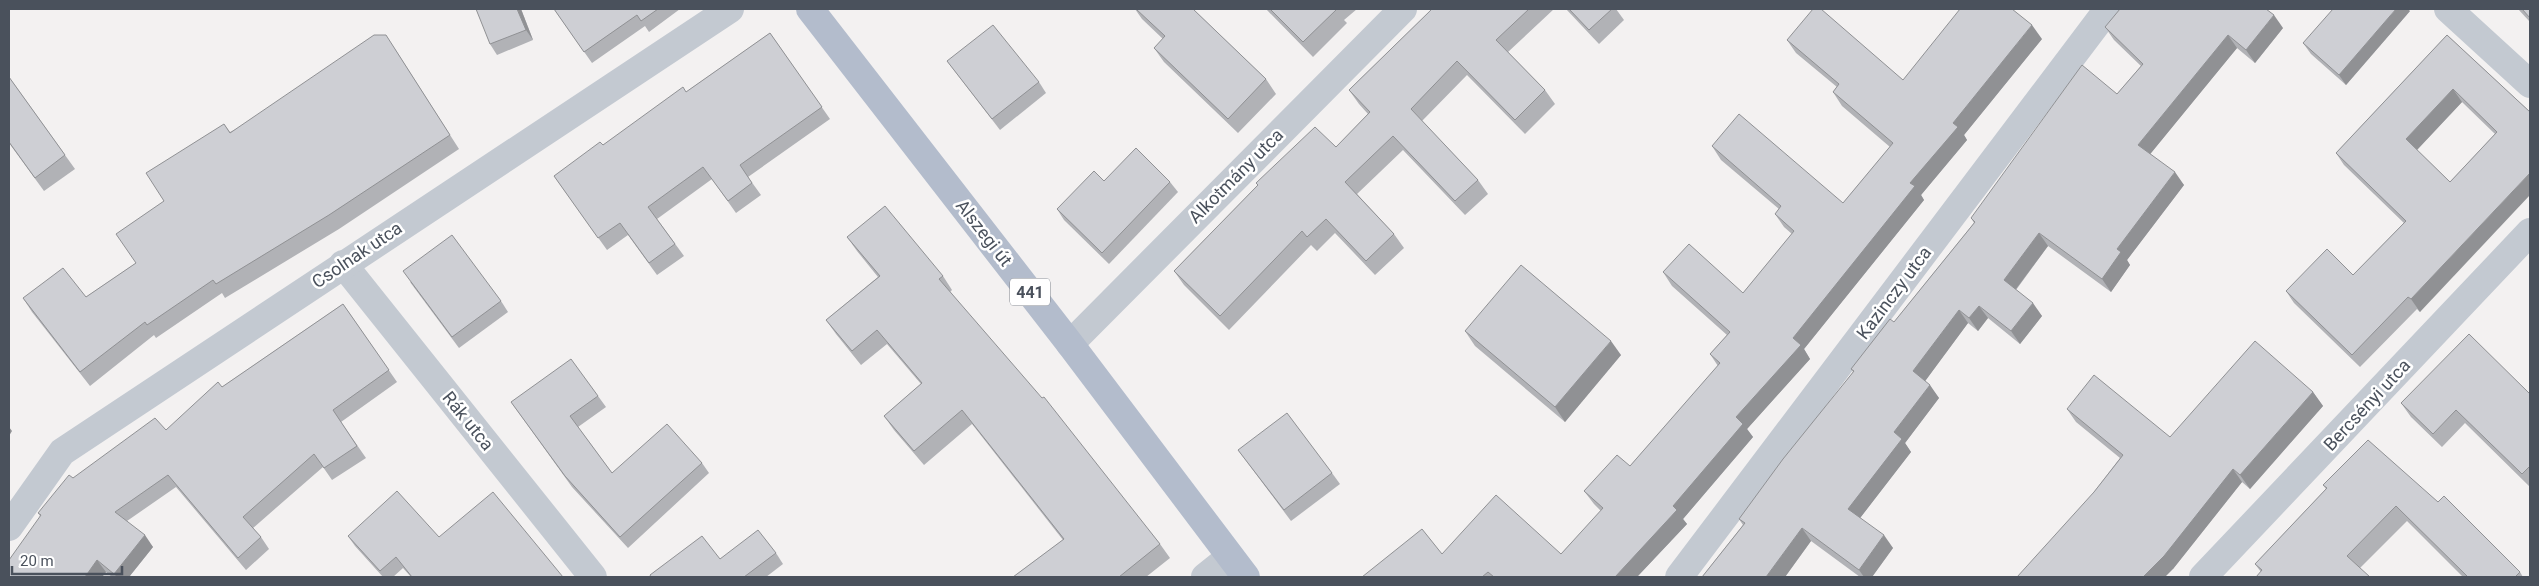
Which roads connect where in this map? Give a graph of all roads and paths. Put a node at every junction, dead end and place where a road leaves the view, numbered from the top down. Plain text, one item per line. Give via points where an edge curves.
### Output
1 (730, 9) edge
2 (810, 9) edge
3 (1403, 9) edge
4 (2108, 9) edge
5 (2448, 9) edge
6 (2530, 84) edge
7 (2530, 232) edge
8 (342, 264) junction
9 (1070, 344) junction
10 (9, 527) edge
11 (1238, 567) edge
12 (593, 577) edge
13 (1205, 577) edge
14 (1680, 577) edge
15 (2203, 577) edge

1 - 8 street, Csolnak utca
2 - 9 main road, Alszegi út / 441
3 - 9 street, Alkotmány utca
4 - 14 street, Kazinczy utca
5 - 6 street
7 - 15 street, Bercsényi utca
8 - 10 street, Csolnak utca via 62,452
8 - 12 street, Rák utca
9 - 11 main road, Alszegi út / 441
11 - 13 street

